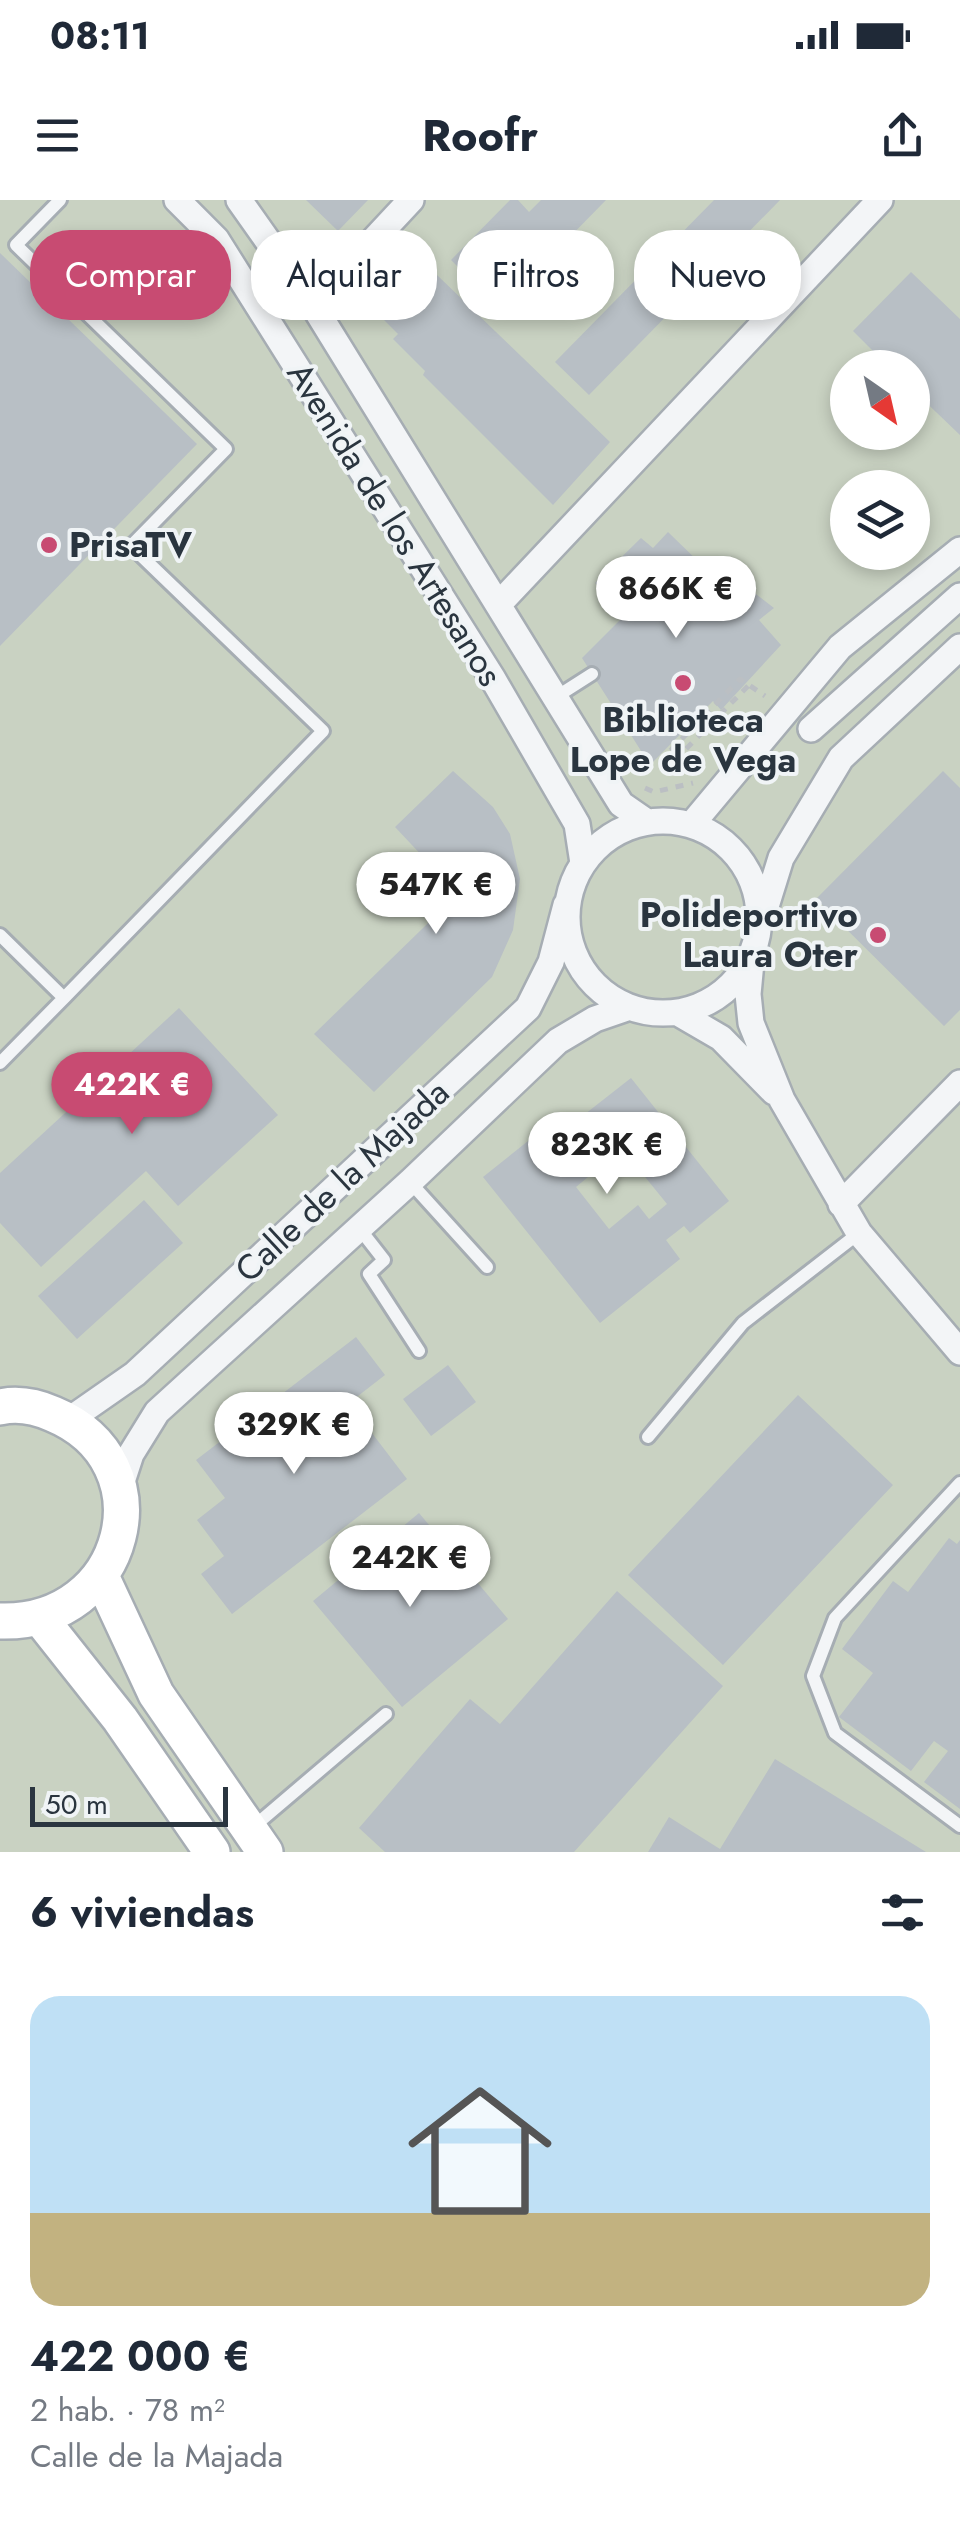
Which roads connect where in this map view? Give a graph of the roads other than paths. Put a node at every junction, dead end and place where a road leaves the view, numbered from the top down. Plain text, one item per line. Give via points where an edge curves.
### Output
1 (60, 200) edge
2 (178, 200) edge
3 (239, 200) edge
4 (411, 200) edge
5 (874, 202) edge
6 (260, 230) edge
7 (383, 230) edge
8 (321, 320) edge
9 (960, 550) edge
10 (960, 596) edge
11 (500, 604) junction
12 (960, 647) edge
13 (592, 674) dead end
14 (556, 697) junction
15 (810, 729) dead end
16 (647, 822) junction
17 (692, 824) junction
18 (583, 863) junction
19 (566, 905) junction
20 (760, 925) junction
21 (0, 934) edge
22 (752, 956) junction
23 (64, 998) junction
24 (627, 1008) junction
25 (678, 1014) junction
26 (0, 1063) edge
27 (960, 1083) edge
28 (782, 1100) junction
29 (410, 1182) junction
30 (841, 1204) junction
31 (358, 1228) junction
32 (859, 1232) junction
33 (487, 1266) dead end
34 (419, 1351) dead end
35 (960, 1352) edge
36 (0, 1407) edge
37 (69, 1420) junction
38 (648, 1438) dead end
39 (960, 1484) edge
40 (119, 1491) junction
41 (101, 1576) junction
42 (40, 1618) junction
43 (0, 1620) edge
44 (386, 1714) dead end
45 (960, 1826) edge
46 (257, 1841) edge
47 (212, 1852) edge

1 - 23 lane via 16,245 226,449 131,546 323,732
2 - 18 street, Avenida de los Artesanos via 216,240 492,678 577,824
3 - 6 street, Avenida de los Artesanos
4 - 7 street
5 - 11 street
8 - 11 street, Avenida de los Artesanos
9 - 17 street via 840,647
10 - 15 street
11 - 14 street, Avenida de los Artesanos
12 - 20 street via 841,758 781,858
13 - 14 lane
14 - 16 street, Avenida de los Artesanos via 621,804
16 - 17 street
16 - 18 street via 600,843
17 - 20 street via 744,863 757,892
18 - 19 street
19 - 24 street via 579,967 600,992
19 - 37 street, Calle de la Majada via 552,962 528,1008 134,1374
20 - 22 street
21 - 23 lane
22 - 25 street via 734,984
22 - 28 street via 751,1023
23 - 26 lane
24 - 25 street
24 - 29 street, Calle de la Majada via 558,1041
25 - 28 street via 721,1038
27 - 30 street
28 - 30 street
29 - 31 street, Calle de la Majada
29 - 33 lane
30 - 32 street
31 - 34 lane via 384,1260 369,1274
31 - 40 street, Calle de la Majada via 157,1412 131,1454
32 - 35 street
32 - 38 lane via 743,1324
36 - 37 street via 40,1408
37 - 40 street via 109,1463
39 - 45 lane via 836,1618 813,1676 834,1733
40 - 41 street via 115,1550
41 - 42 street via 85,1595
41 - 46 street via 156,1694
42 - 43 street
42 - 47 street
44 - 46 lane

